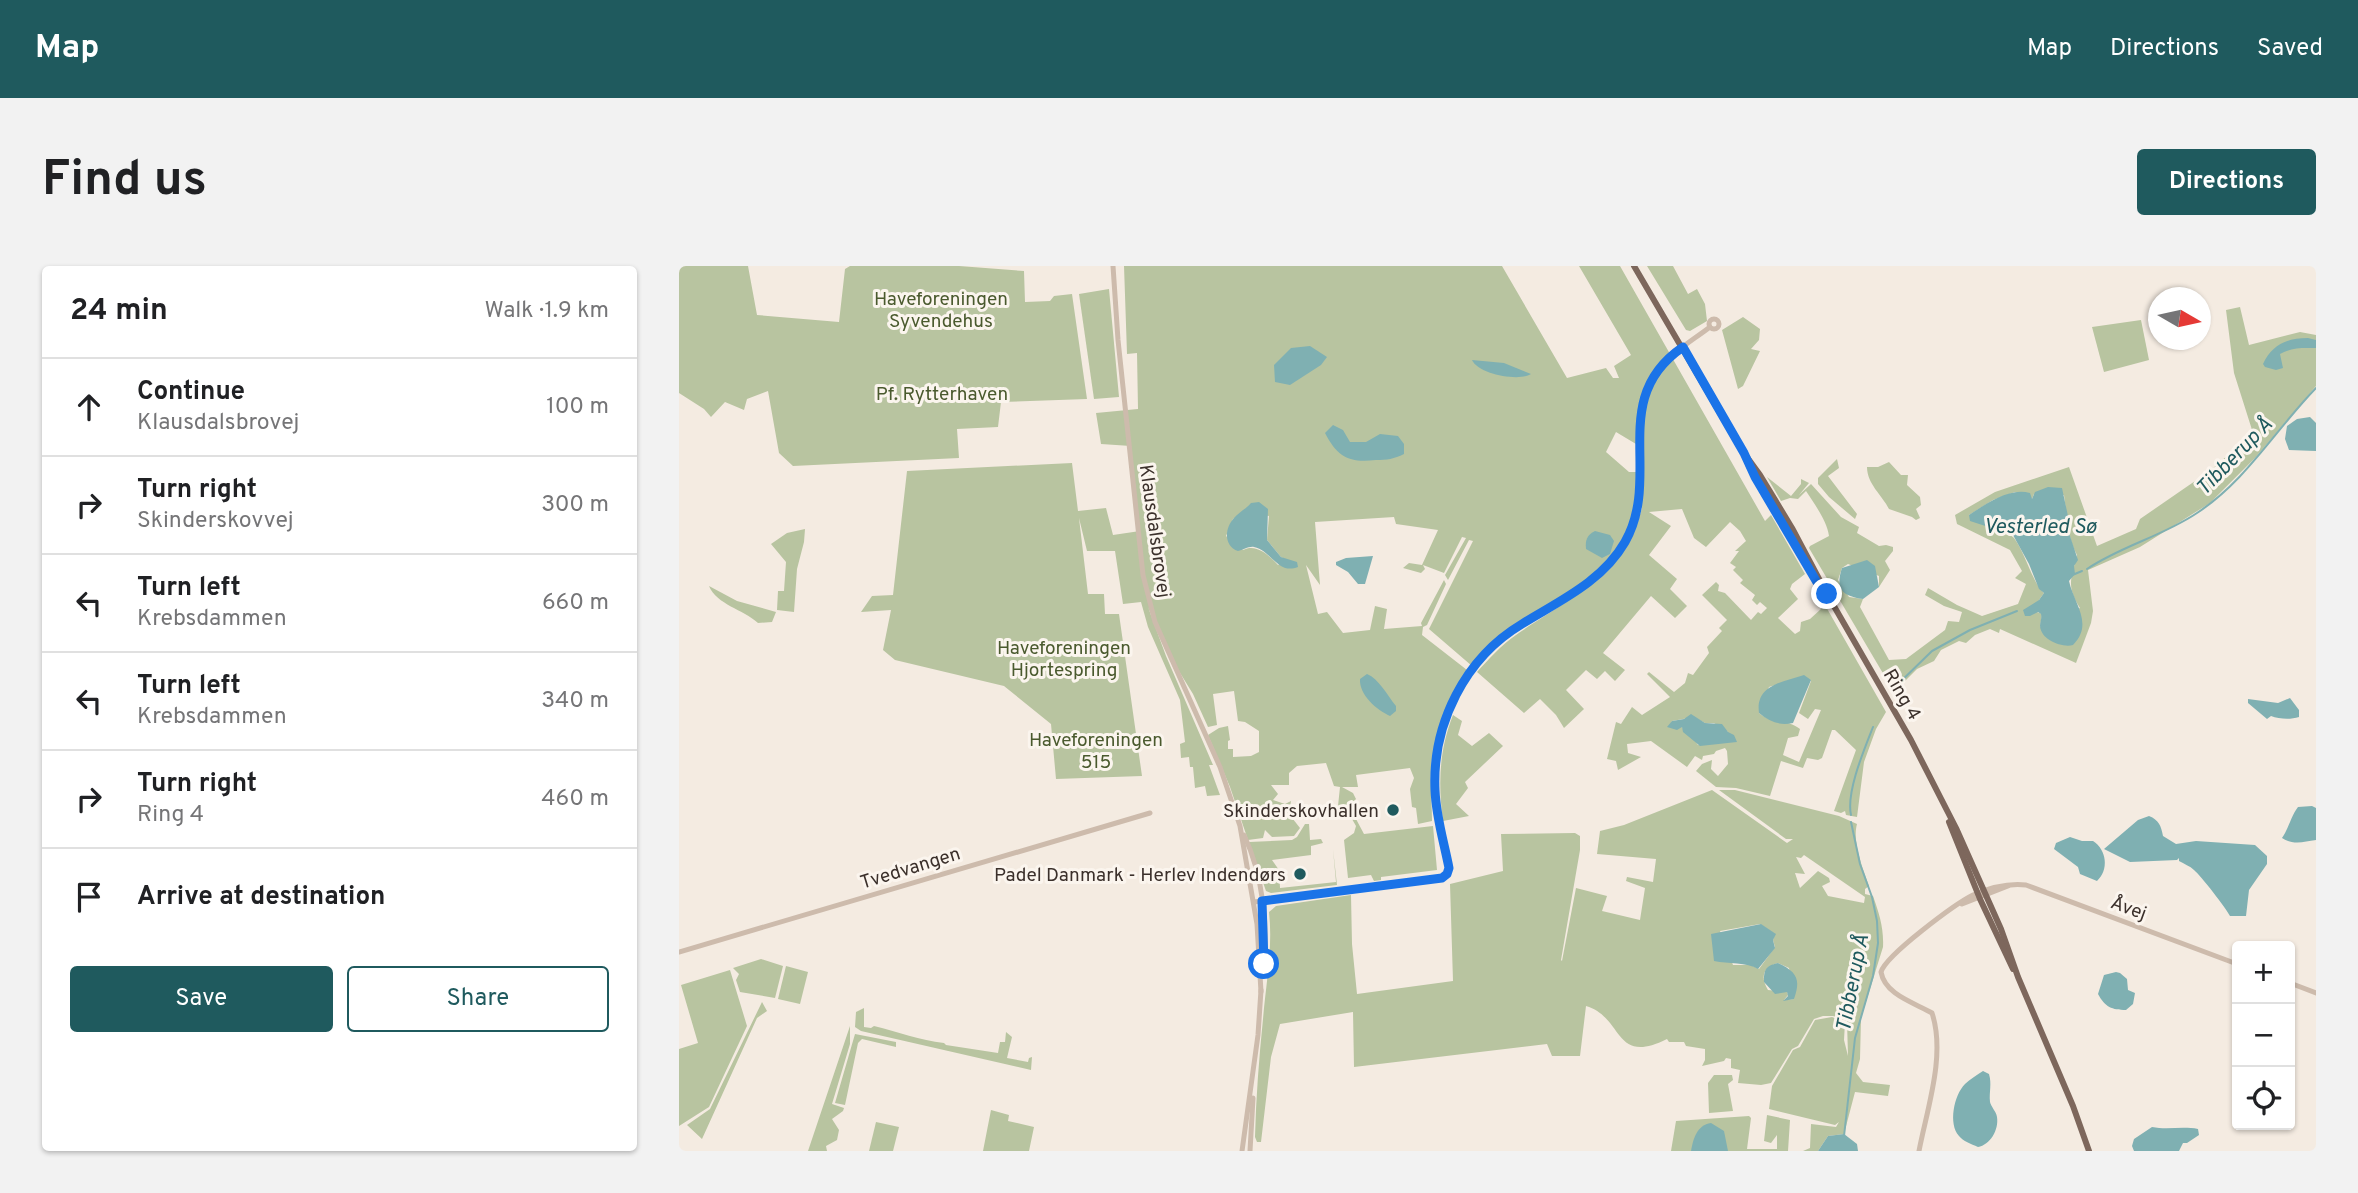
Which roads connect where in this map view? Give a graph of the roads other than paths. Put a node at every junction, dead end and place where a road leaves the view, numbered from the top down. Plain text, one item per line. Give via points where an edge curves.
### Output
1 (1113, 266) edge
2 (1634, 266) edge
3 (1710, 327) dead end
4 (1683, 347) junction
5 (1150, 813) dead end
6 (1240, 826) junction
7 (1982, 895) junction
8 (1262, 901) junction
9 (1254, 902) junction
10 (679, 952) edge
11 (2232, 962) edge
12 (2295, 985) edge
13 (1261, 992) junction
14 (2316, 993) edge
15 (1252, 1081) junction
16 (1242, 1151) edge
17 (1250, 1151) edge
18 (1919, 1151) edge
19 (2089, 1151) edge

1 - 6 street, Klausdalsbrovej via 1146,594 1220,767
2 - 4 main road, Ring 4
3 - 4 street
4 - 7 main road, Ring 4 via 1911,740
4 - 8 street via 1660,368 1646,390 1638,434 1640,499 1632,527 1615,557 1584,586 1500,640 1472,670 1448,711 1435,775 1436,810 1449,871 1442,878
5 - 10 street, Tvedvangen
6 - 8 street, Klausdalsbrovej
6 - 9 street, Klausdalsbrovej
7 - 11 street, Åvej via 2008,886 2033,887
7 - 18 street, Åvej via 1916,935 1885,962 1881,972 1884,982 1909,1003 1932,1013 1938,1055
7 - 19 main road, Ring 4 via 2014,960
8 - 9 street
8 - 13 street, Klausdalsbrovej
9 - 13 street, Klausdalsbrovej
12 - 14 street
13 - 15 street, Klausdalsbrovej
15 - 16 street, Klausdalsbrovej
15 - 17 street, Klausdalsbrovej

